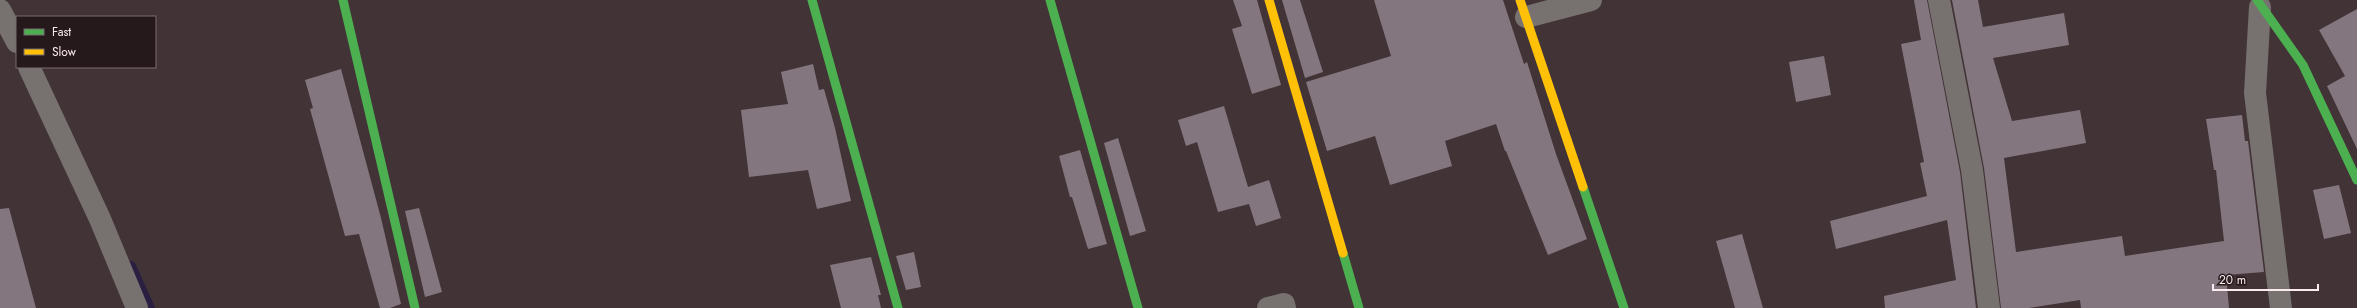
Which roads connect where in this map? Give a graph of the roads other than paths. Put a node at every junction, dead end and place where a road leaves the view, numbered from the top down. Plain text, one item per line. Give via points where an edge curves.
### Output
1 (343, 0) edge
2 (812, 0) edge
3 (1050, 0) edge
4 (1269, 0) edge
5 (1592, 0) edge
6 (1939, 0) edge
7 (2259, 4) edge
8 (1523, 8) edge
9 (0, 10) edge
10 (16, 40) edge
11 (29, 68) edge
12 (2357, 180) edge
13 (137, 308) edge
14 (415, 308) edge
15 (898, 308) edge
16 (1138, 308) edge
17 (1268, 308) edge
18 (1285, 308) edge
19 (1359, 308) edge
20 (1624, 308) edge
21 (1989, 308) edge
22 (2281, 308) edge

1 - 14 street
2 - 15 street
3 - 16 street
4 - 19 street
5 - 8 street
6 - 21 street via 1972,170
7 - 12 street via 2304,65
7 - 22 street via 2255,93
8 - 20 street
9 - 10 street
11 - 13 street via 100,219
17 - 18 street via 1284,304

